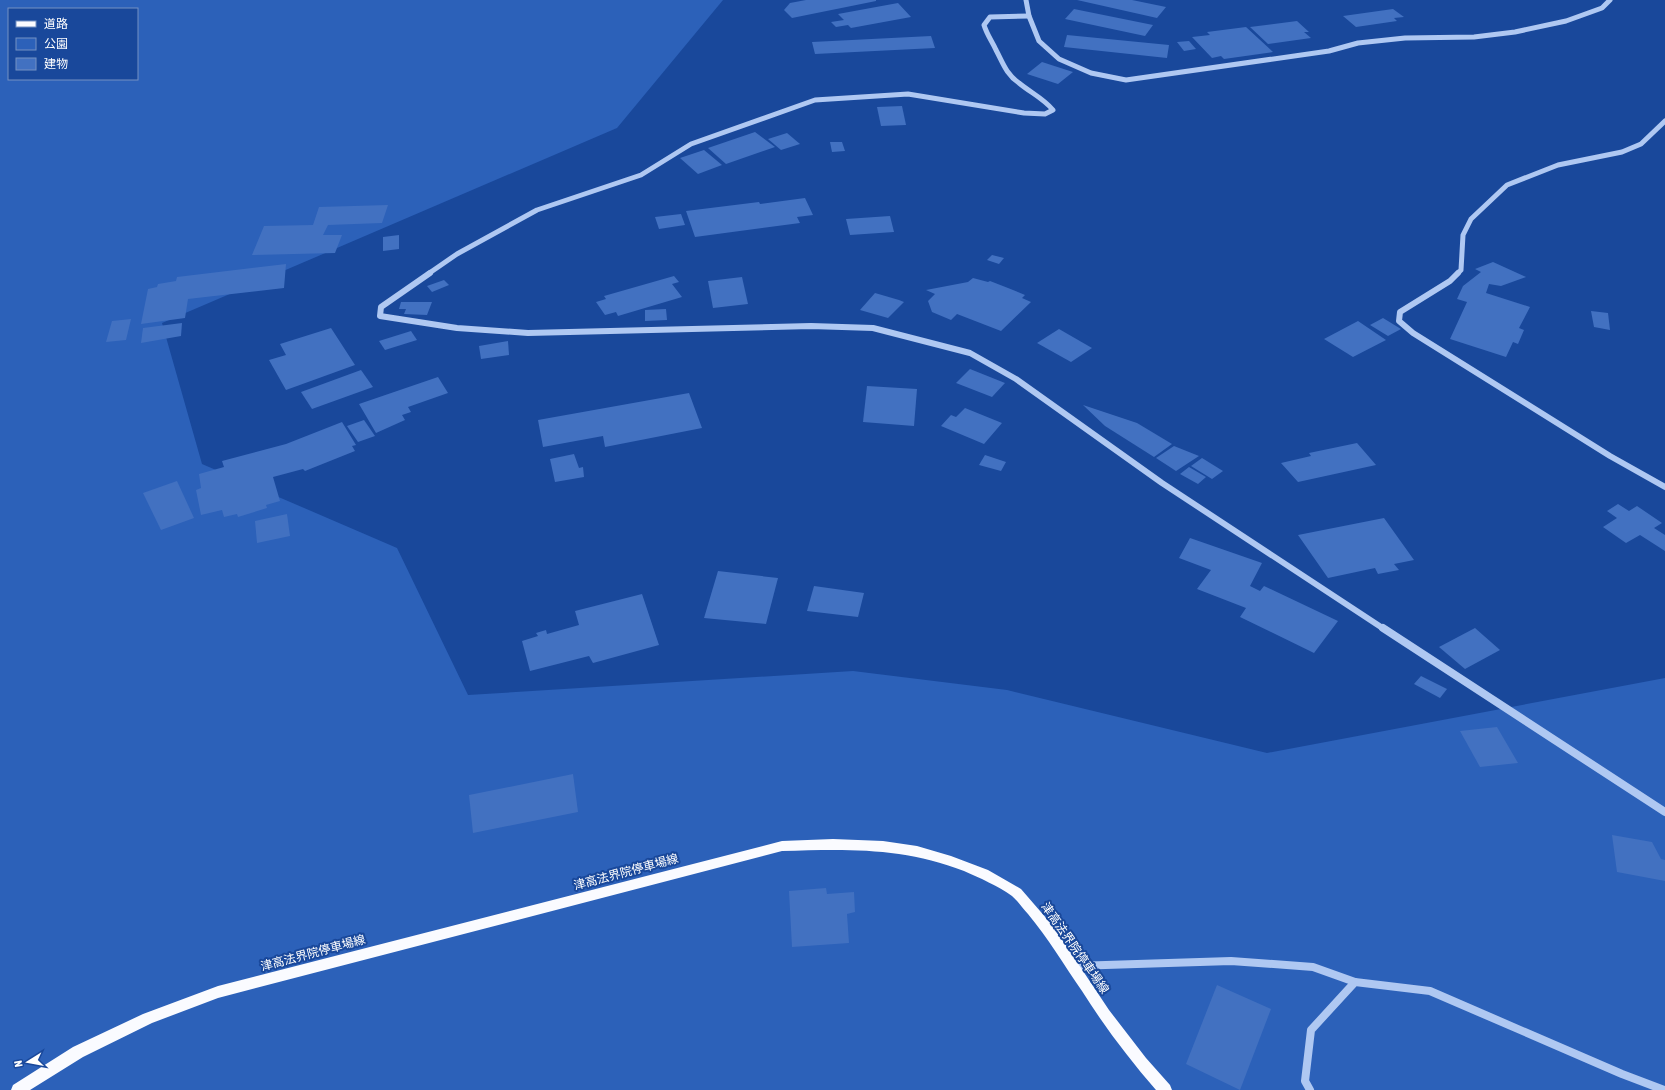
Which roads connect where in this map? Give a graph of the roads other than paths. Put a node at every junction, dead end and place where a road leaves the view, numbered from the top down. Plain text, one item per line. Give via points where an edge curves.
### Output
1 (1026, 0) edge
2 (1610, 0) edge
3 (1029, 16) junction
4 (1665, 121) edge
5 (1665, 487) edge
6 (1665, 812) edge
7 (1074, 966) junction
8 (1355, 982) junction
9 (18, 1090) edge
10 (1165, 1090) edge
11 (1310, 1090) edge
12 (1664, 1090) edge

1 - 3 street
2 - 3 street via 1602,8 1566,21 1515,32 1474,37 1358,42 1329,51 1126,80 1091,73 1059,59 1039,41
3 - 6 street via 990,17 984,25 1002,66 1018,83 1046,102 1053,110 1045,114 1024,113 908,94 814,100 690,144 641,175 537,210 457,254 381,307 380,316 456,328 528,333 811,326 873,328 970,353 1016,379 1162,483
4 - 5 street via 1641,144 1622,152 1558,165 1507,186 1471,219 1463,235 1461,270 1450,281 1400,312 1399,321 1413,333 1610,456
7 - 8 street via 1231,961 1313,967
7 - 9 main road, 津高法界院停車場線 via 1049,930 1017,893 984,874 917,851 883,846 782,846 218,992 148,1018 85,1049
7 - 10 main road, 津高法界院停車場線 via 1104,1014
8 - 11 street via 1311,1030 1305,1081
8 - 12 street via 1430,991

